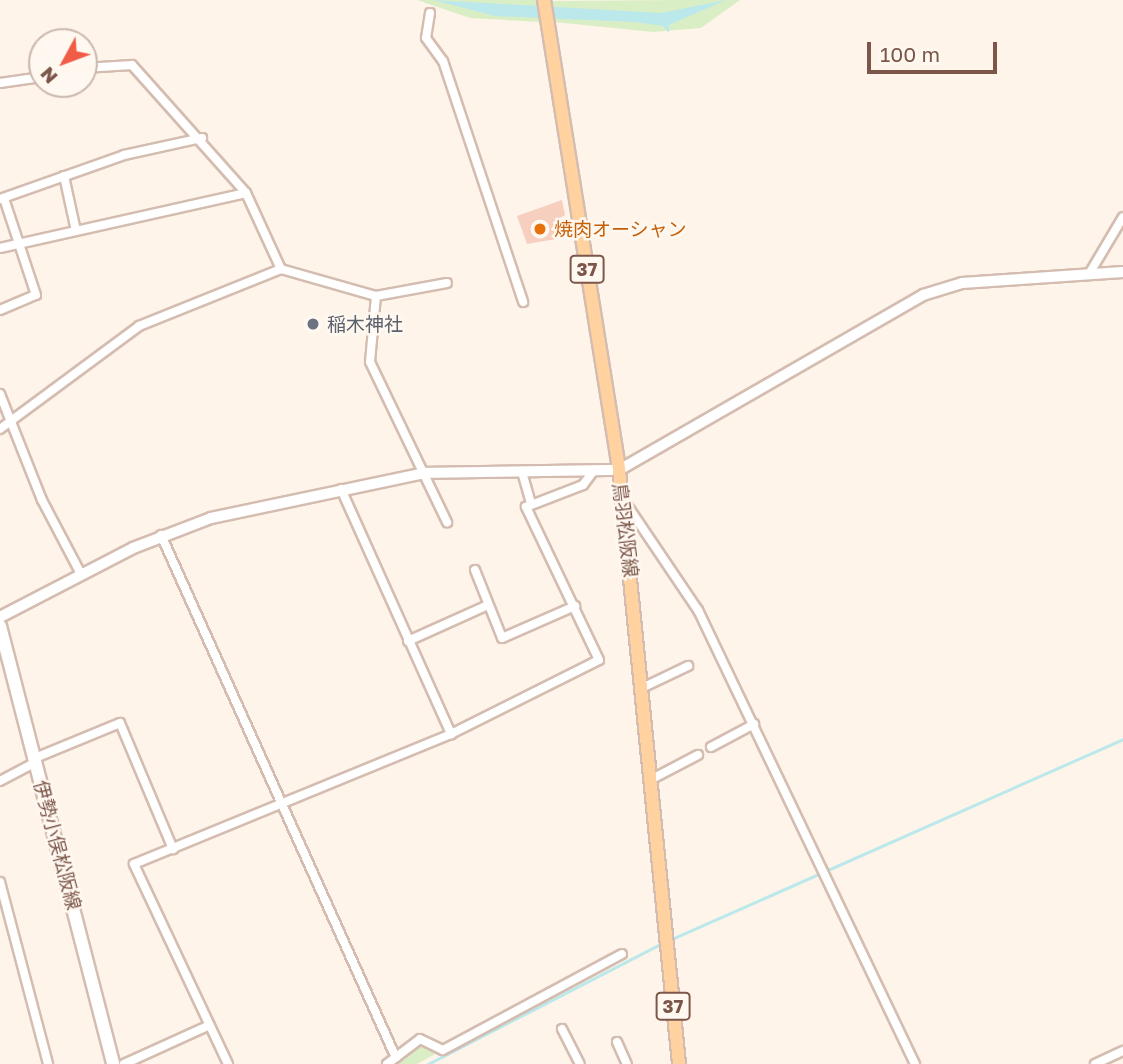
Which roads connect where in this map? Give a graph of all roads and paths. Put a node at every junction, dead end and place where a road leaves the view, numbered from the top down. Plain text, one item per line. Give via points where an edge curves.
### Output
1 (544, 0) edge
2 (429, 13) dead end
3 (98, 67) edge
4 (28, 78) edge
5 (0, 83) edge
6 (202, 138) junction
7 (64, 176) junction
8 (246, 193) junction
9 (2, 198) edge
10 (1122, 219) edge
11 (76, 231) junction
12 (20, 244) junction
13 (0, 248) edge
14 (281, 269) junction
15 (1123, 272) edge
16 (1089, 274) junction
17 (447, 283) dead end
18 (376, 296) junction
19 (523, 302) dead end
20 (0, 310) edge
21 (0, 394) edge
22 (10, 422) junction
23 (0, 429) edge
24 (619, 470) junction
25 (522, 472) junction
26 (592, 472) junction
27 (425, 474) junction
28 (341, 489) junction
29 (622, 498) junction
30 (531, 503) junction
31 (447, 522) dead end
32 (161, 535) junction
33 (475, 570) dead end
34 (81, 574) junction
35 (488, 605) junction
36 (575, 606) junction
37 (0, 617) edge
38 (0, 626) edge
39 (408, 641) junction
40 (688, 666) dead end
41 (644, 687) junction
42 (754, 724) junction
43 (452, 734) junction
44 (711, 747) dead end
45 (698, 755) dead end
46 (36, 760) junction
47 (652, 779) junction
48 (0, 780) edge
49 (282, 803) junction
50 (173, 849) junction
51 (0, 882) edge
52 (622, 954) dead end
53 (210, 1025) junction
54 (562, 1029) dead end
55 (617, 1042) dead end
56 (1123, 1051) edge
57 (396, 1058) junction
58 (48, 1064) edge
59 (113, 1064) edge
60 (124, 1064) edge
61 (228, 1064) edge
62 (387, 1064) edge
63 (580, 1064) edge
64 (627, 1064) edge
65 (679, 1064) edge
66 (915, 1064) edge
67 (1094, 1064) edge

1 - 24 main road, 鳥羽松阪線 / 37
2 - 19 street via 426,38 443,61
3 - 6 street via 132,65
4 - 5 street
6 - 7 street
6 - 8 street
7 - 9 street
7 - 11 street
8 - 11 street
8 - 14 street
9 - 12 street
10 - 16 street
11 - 12 street
12 - 13 street
12 - 20 street via 36,295
14 - 18 street
14 - 22 street via 139,326
15 - 16 street
16 - 24 street via 962,283 923,295
17 - 18 street
18 - 27 street via 370,362
21 - 22 street
22 - 23 street
22 - 34 street
24 - 26 street
24 - 29 main road, 鳥羽松阪線 / 37
25 - 26 street
25 - 27 street
25 - 30 street
26 - 30 street via 583,485
27 - 28 street
27 - 31 street
28 - 32 street
28 - 39 street
29 - 41 main road, 鳥羽松阪線 / 37
29 - 42 street via 698,610
30 - 36 street via 526,507
32 - 34 street
32 - 49 street
33 - 35 street
34 - 37 street
35 - 36 street via 502,638
35 - 39 street
36 - 43 street via 599,660
38 - 46 main road, 伊勢小俣松阪線
39 - 43 street
40 - 41 street
41 - 47 main road, 鳥羽松阪線 / 37
42 - 44 street
42 - 66 street
43 - 49 street
45 - 47 street
46 - 48 street
46 - 50 street via 120,723
46 - 59 main road, 伊勢小俣松阪線
47 - 65 main road, 鳥羽松阪線 / 37
49 - 50 street
49 - 57 street
50 - 53 street via 134,864
51 - 58 street
52 - 57 street via 443,1050 420,1039
53 - 60 street
53 - 61 street
54 - 63 street
55 - 64 street
56 - 67 street
57 - 62 street

